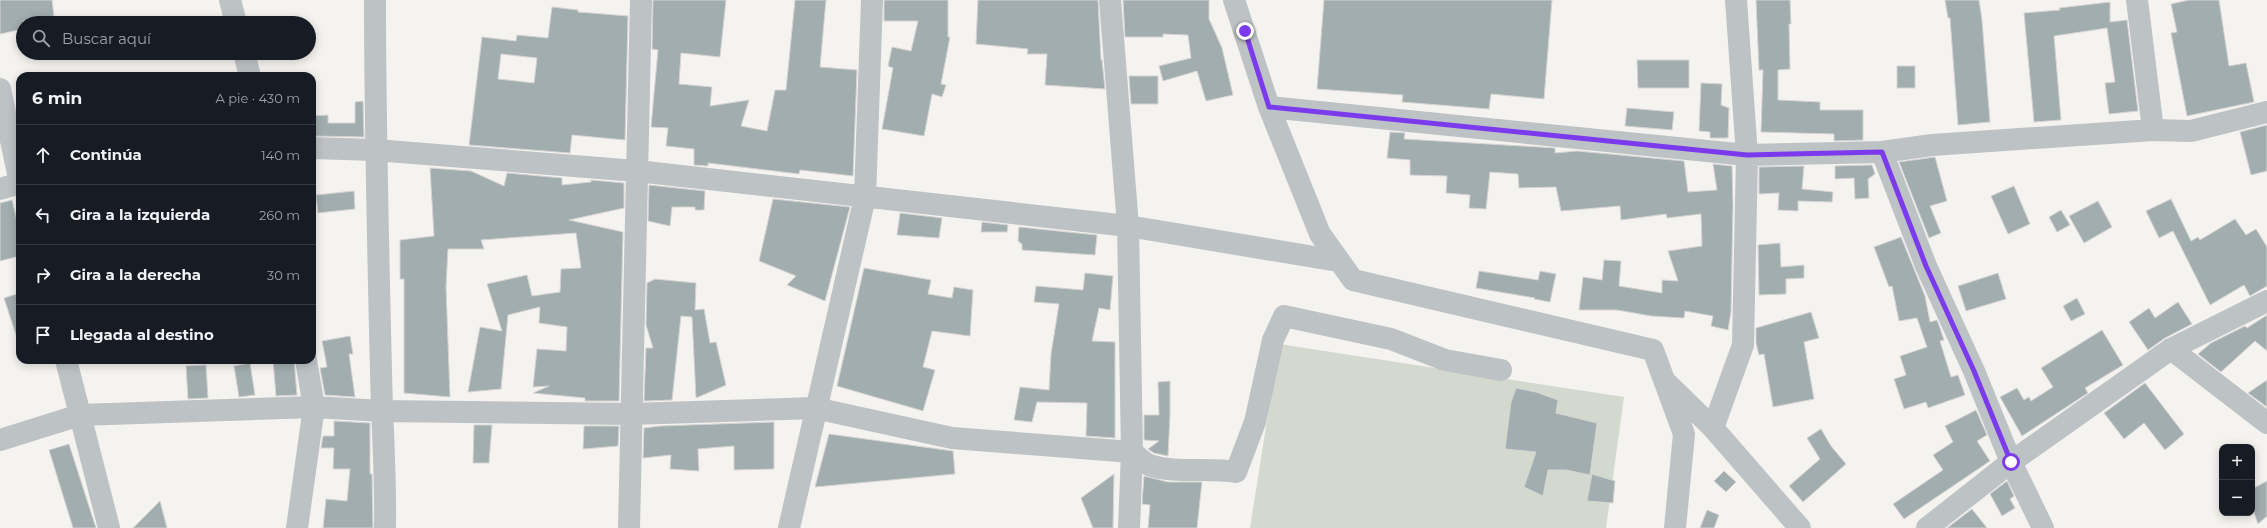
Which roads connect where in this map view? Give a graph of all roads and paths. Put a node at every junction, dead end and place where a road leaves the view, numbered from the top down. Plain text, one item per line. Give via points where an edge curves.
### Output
1 (230, 0) edge
2 (375, 0) edge
3 (641, 0) edge
4 (872, 0) edge
5 (1110, 0) edge
6 (1234, 0) edge
7 (1248, 0) edge
8 (1736, 0) edge
9 (2137, 0) edge
10 (234, 16) edge
11 (1245, 31) junction
12 (246, 60) edge
13 (249, 72) edge
14 (0, 89) edge
15 (1269, 107) junction
16 (2267, 112) edge
17 (2153, 130) junction
18 (316, 148) edge
19 (375, 150) junction
20 (1882, 152) junction
21 (1747, 155) junction
22 (16, 164) edge
23 (637, 171) junction
24 (16, 184) edge
25 (0, 189) edge
26 (865, 197) junction
27 (1128, 226) junction
28 (1338, 261) junction
29 (2267, 301) edge
30 (2171, 349) junction
31 (67, 364) edge
32 (307, 364) edge
33 (1501, 370) dead end
34 (1664, 380) junction
35 (314, 407) junction
36 (815, 408) junction
37 (382, 411) junction
38 (631, 414) junction
39 (80, 416) junction
40 (2267, 423) edge
41 (1713, 428) junction
42 (0, 440) edge
43 (1132, 452) junction
44 (2011, 462) junction
45 (109, 528) edge
46 (297, 528) edge
47 (385, 528) edge
48 (629, 528) edge
49 (789, 528) edge
50 (1128, 528) edge
51 (1675, 528) edge
52 (1800, 528) edge
53 (1927, 528) edge
54 (2043, 528) edge

1 - 10 street
2 - 19 street
3 - 23 street
4 - 26 street
5 - 27 street
6 - 11 street
7 - 11 street
8 - 21 street
9 - 17 street
11 - 15 street
12 - 13 street
14 - 22 street
15 - 21 street
15 - 28 street via 1320,234
16 - 17 street via 2191,131
17 - 20 street via 1932,145
18 - 19 street
19 - 23 street
19 - 37 street
20 - 21 street
20 - 44 street via 1926,266 1974,371
21 - 41 street via 1743,345
23 - 26 street
23 - 38 street
24 - 25 street
26 - 27 street
26 - 36 street
27 - 28 street
27 - 43 street
28 - 34 street via 1352,280 1653,350
29 - 30 street
30 - 40 street
30 - 44 street
31 - 39 street
32 - 35 street
33 - 43 street via 1445,360 1391,339 1284,316 1274,340 1255,422 1236,472 1149,465
34 - 41 street
34 - 51 street via 1684,434
35 - 37 street
35 - 39 street
35 - 46 street
36 - 38 street
36 - 43 street via 952,438
36 - 49 street
37 - 38 street
37 - 47 street via 386,476
38 - 48 street
39 - 42 street
39 - 45 street
41 - 52 street
43 - 50 street
44 - 53 street
44 - 54 street

